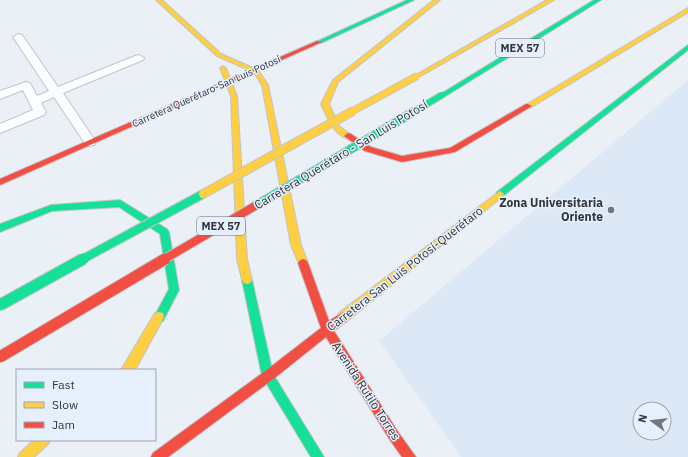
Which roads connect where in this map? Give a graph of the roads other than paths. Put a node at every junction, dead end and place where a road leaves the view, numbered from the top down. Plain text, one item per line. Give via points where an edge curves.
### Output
1 (159, 0) edge
2 (411, 0) edge
3 (437, 0) edge
4 (551, 0) edge
5 (598, 0) edge
6 (688, 10) edge
7 (18, 37) dead end
8 (688, 47) edge
9 (218, 56) junction
10 (139, 58) dead end
11 (256, 71) junction
12 (229, 81) junction
13 (56, 92) junction
14 (0, 95) edge
15 (34, 100) junction
16 (0, 129) edge
17 (90, 142) junction
18 (0, 182) edge
19 (0, 228) edge
20 (0, 305) edge
21 (327, 330) junction
22 (0, 357) edge
23 (128, 369) edge
24 (268, 376) junction
25 (43, 441) edge
26 (24, 457) edge
27 (157, 457) edge
28 (318, 457) edge
29 (410, 457) edge

1 - 9 main road
2 - 11 main road, Carretera Querétaro-San Luis Potosí
3 - 6 main road via 335,81 325,104 336,128 368,149 402,159 452,150
4 - 20 main road, MEX 57, bridge
5 - 22 main road, Carretera Querétaro - San Luis Potosí / MEX 57, bridge
7 - 13 lane
8 - 21 main road, Carretera San Luis Potosí-Querétaro
9 - 11 main road
9 - 12 main road
10 - 13 lane
11 - 12 main road, Carretera Querétaro-San Luis Potosí
11 - 21 main road, Avenida Rutilo Torres via 265,85 296,245
12 - 17 main road, Carretera Querétaro-San Luis Potosí
12 - 24 main road via 234,96 242,259
13 - 15 lane
13 - 17 lane
14 - 15 lane via 26,85
15 - 16 lane via 40,112
17 - 18 main road, Carretera Querétaro-San Luis Potosí
19 - 23 main road via 51,208 120,203 164,232 174,290
21 - 24 main road, Carretera San Luis Potosí-Querétaro
21 - 29 main road, Avenida Rutilo Torres
24 - 27 main road, Carretera San Luis Potosí-Querétaro
24 - 28 main road
25 - 26 main road

